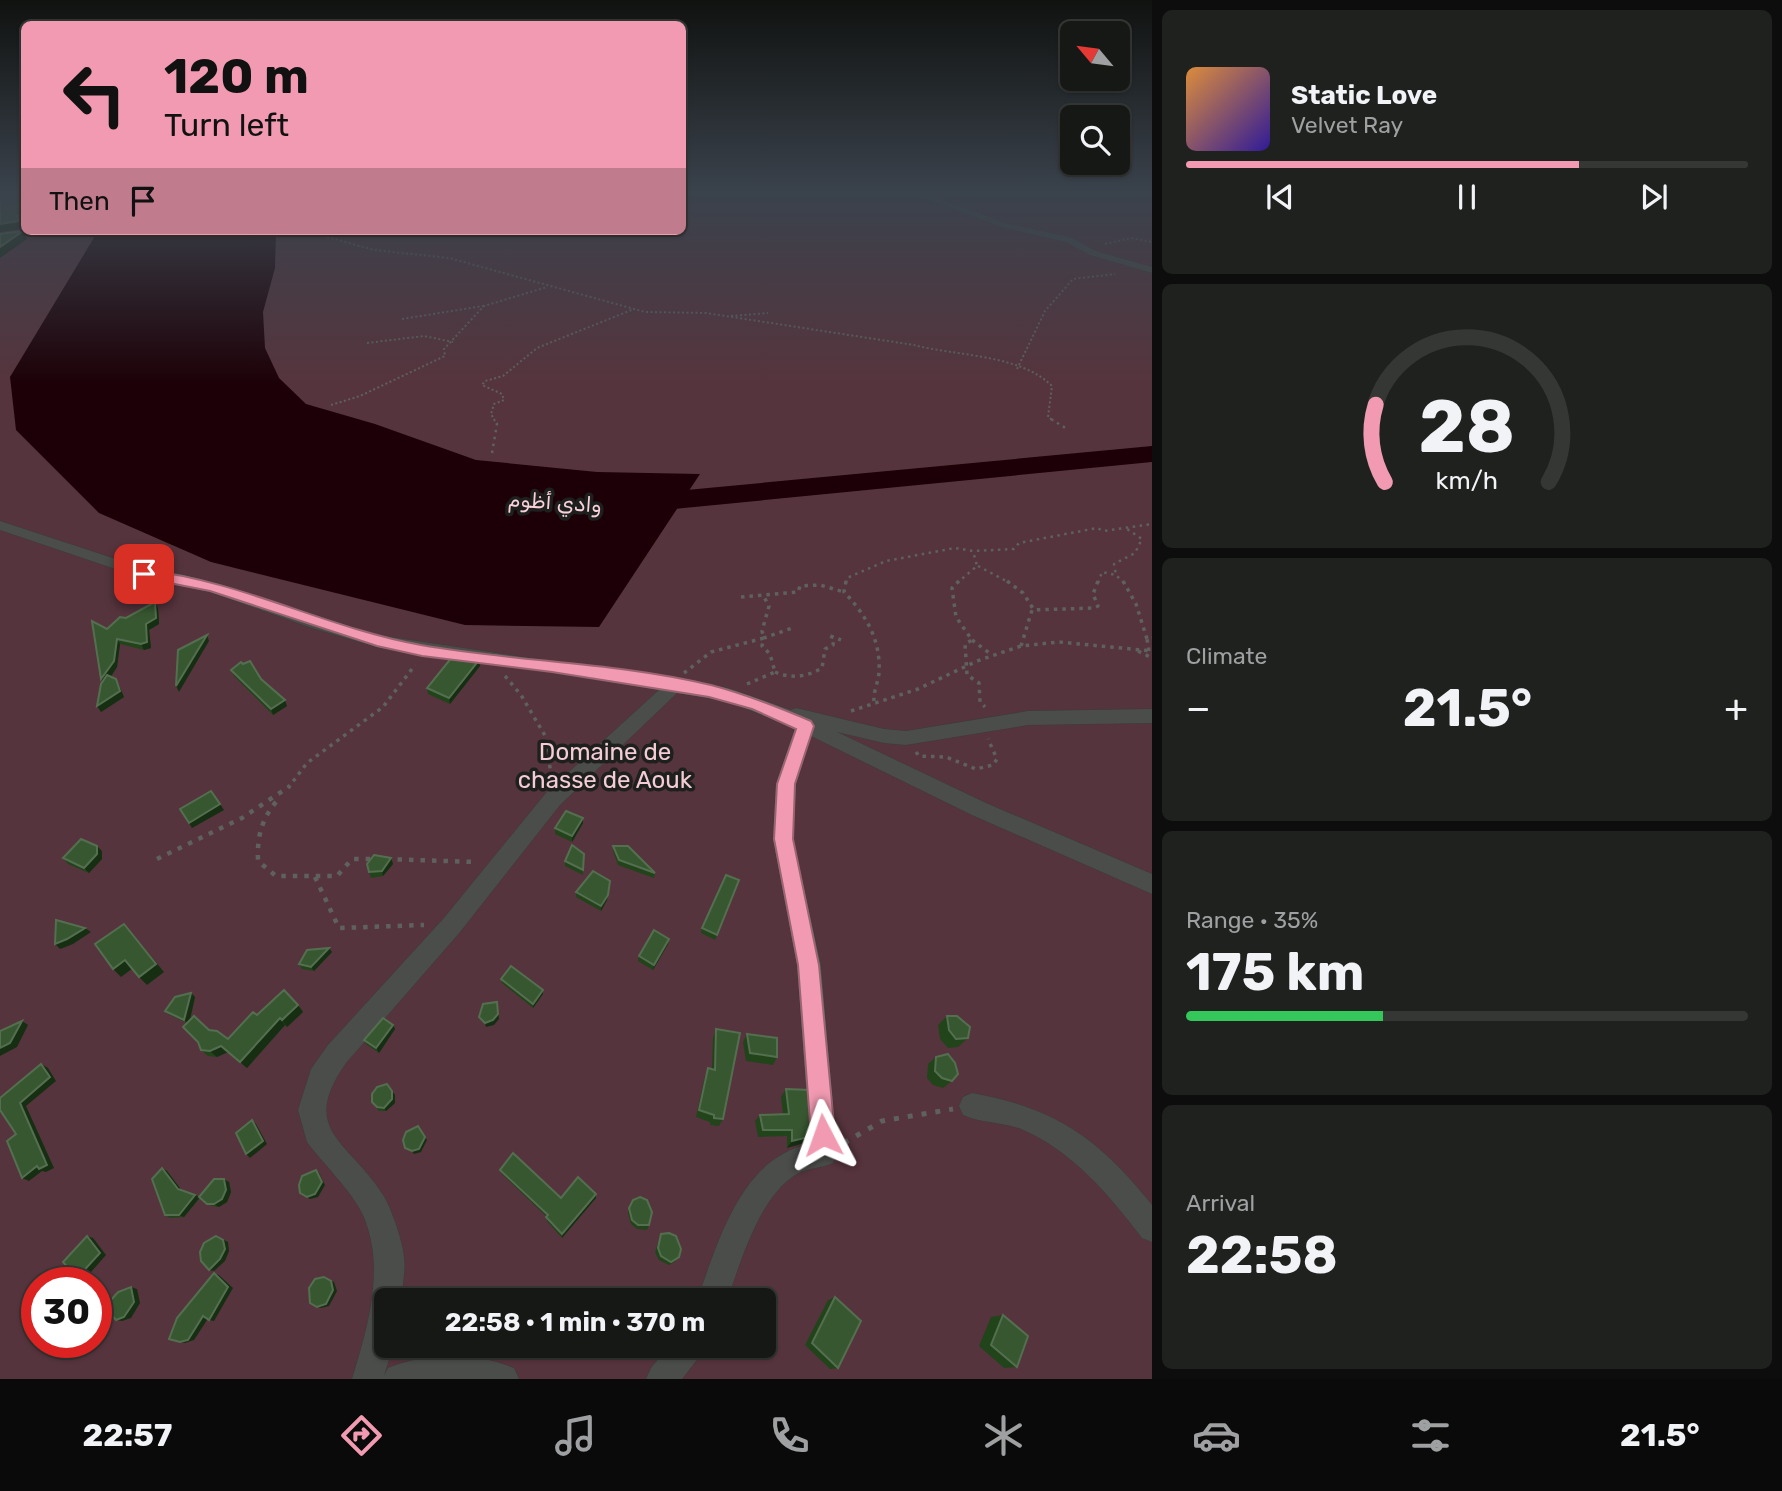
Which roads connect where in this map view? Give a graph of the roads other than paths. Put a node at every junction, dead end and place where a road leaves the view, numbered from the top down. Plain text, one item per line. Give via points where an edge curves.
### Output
1 (1110, 256) edge
2 (1150, 270) edge
3 (0, 525) edge
4 (674, 686) junction
5 (1152, 716) edge
6 (816, 723) junction
7 (1152, 884) edge
8 (972, 1106) road end
9 (1152, 1228) edge
10 (717, 1288) edge
11 (679, 1358) edge
12 (368, 1379) edge
13 (399, 1379) edge
14 (503, 1379) edge
15 (662, 1379) edge

1 - 2 street
3 - 4 street via 144,574 215,588 318,624 422,650
4 - 6 street via 709,691
4 - 12 street via 553,799 320,1078 311,1110 316,1133 374,1206 390,1257 384,1325
5 - 6 street via 1028,718 906,738
6 - 7 street via 979,809
6 - 10 street via 786,784 783,839 808,965 824,1154 790,1163 767,1180 738,1234
8 - 9 street via 1020,1116 1068,1140 1110,1176
11 - 15 street
13 - 14 street via 428,1371 483,1373

